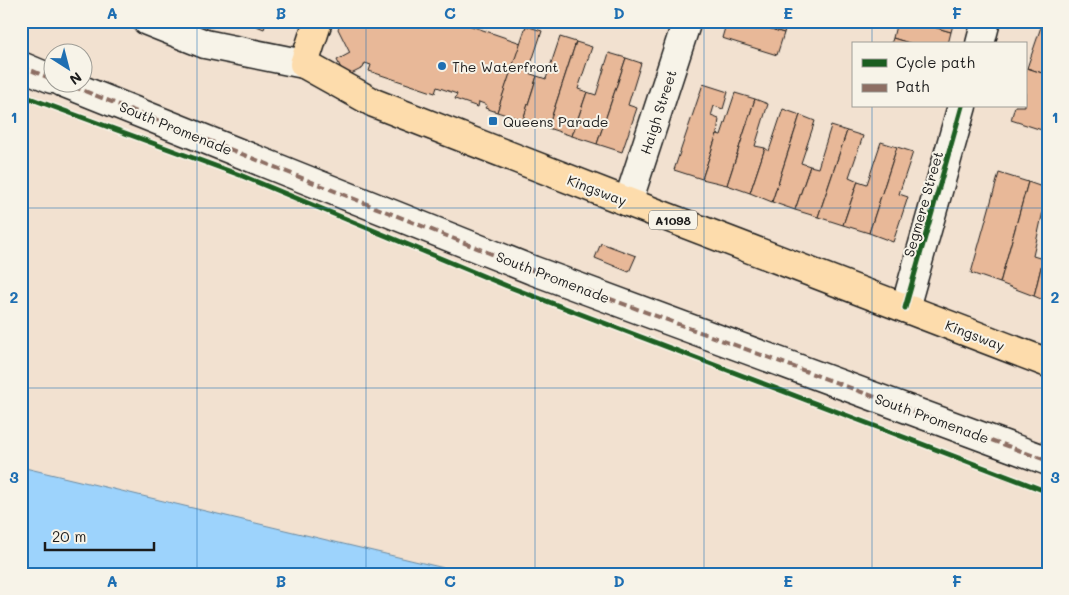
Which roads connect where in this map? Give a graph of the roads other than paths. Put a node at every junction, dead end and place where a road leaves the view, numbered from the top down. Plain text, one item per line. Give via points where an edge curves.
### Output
1 (146, 21) edge
2 (318, 21) edge
3 (687, 21) edge
4 (986, 21) edge
5 (981, 42) edge
6 (304, 64) junction
7 (21, 66) edge
8 (42, 75) edge
9 (87, 92) edge
10 (961, 108) edge
11 (628, 202) junction
12 (905, 308) junction
13 (1048, 363) edge
14 (1048, 461) edge

1 - 6 street, Kingsway via 205,44
2 - 6 main road
3 - 11 street, Haigh Street
4 - 5 street
6 - 11 main road, Kingsway / A1098 via 374,103
7 - 8 street
9 - 14 street, South Promenade via 532,270
10 - 12 street, Segmere Street
11 - 12 main road, Kingsway / A1098
12 - 13 main road, Kingsway / A1098

